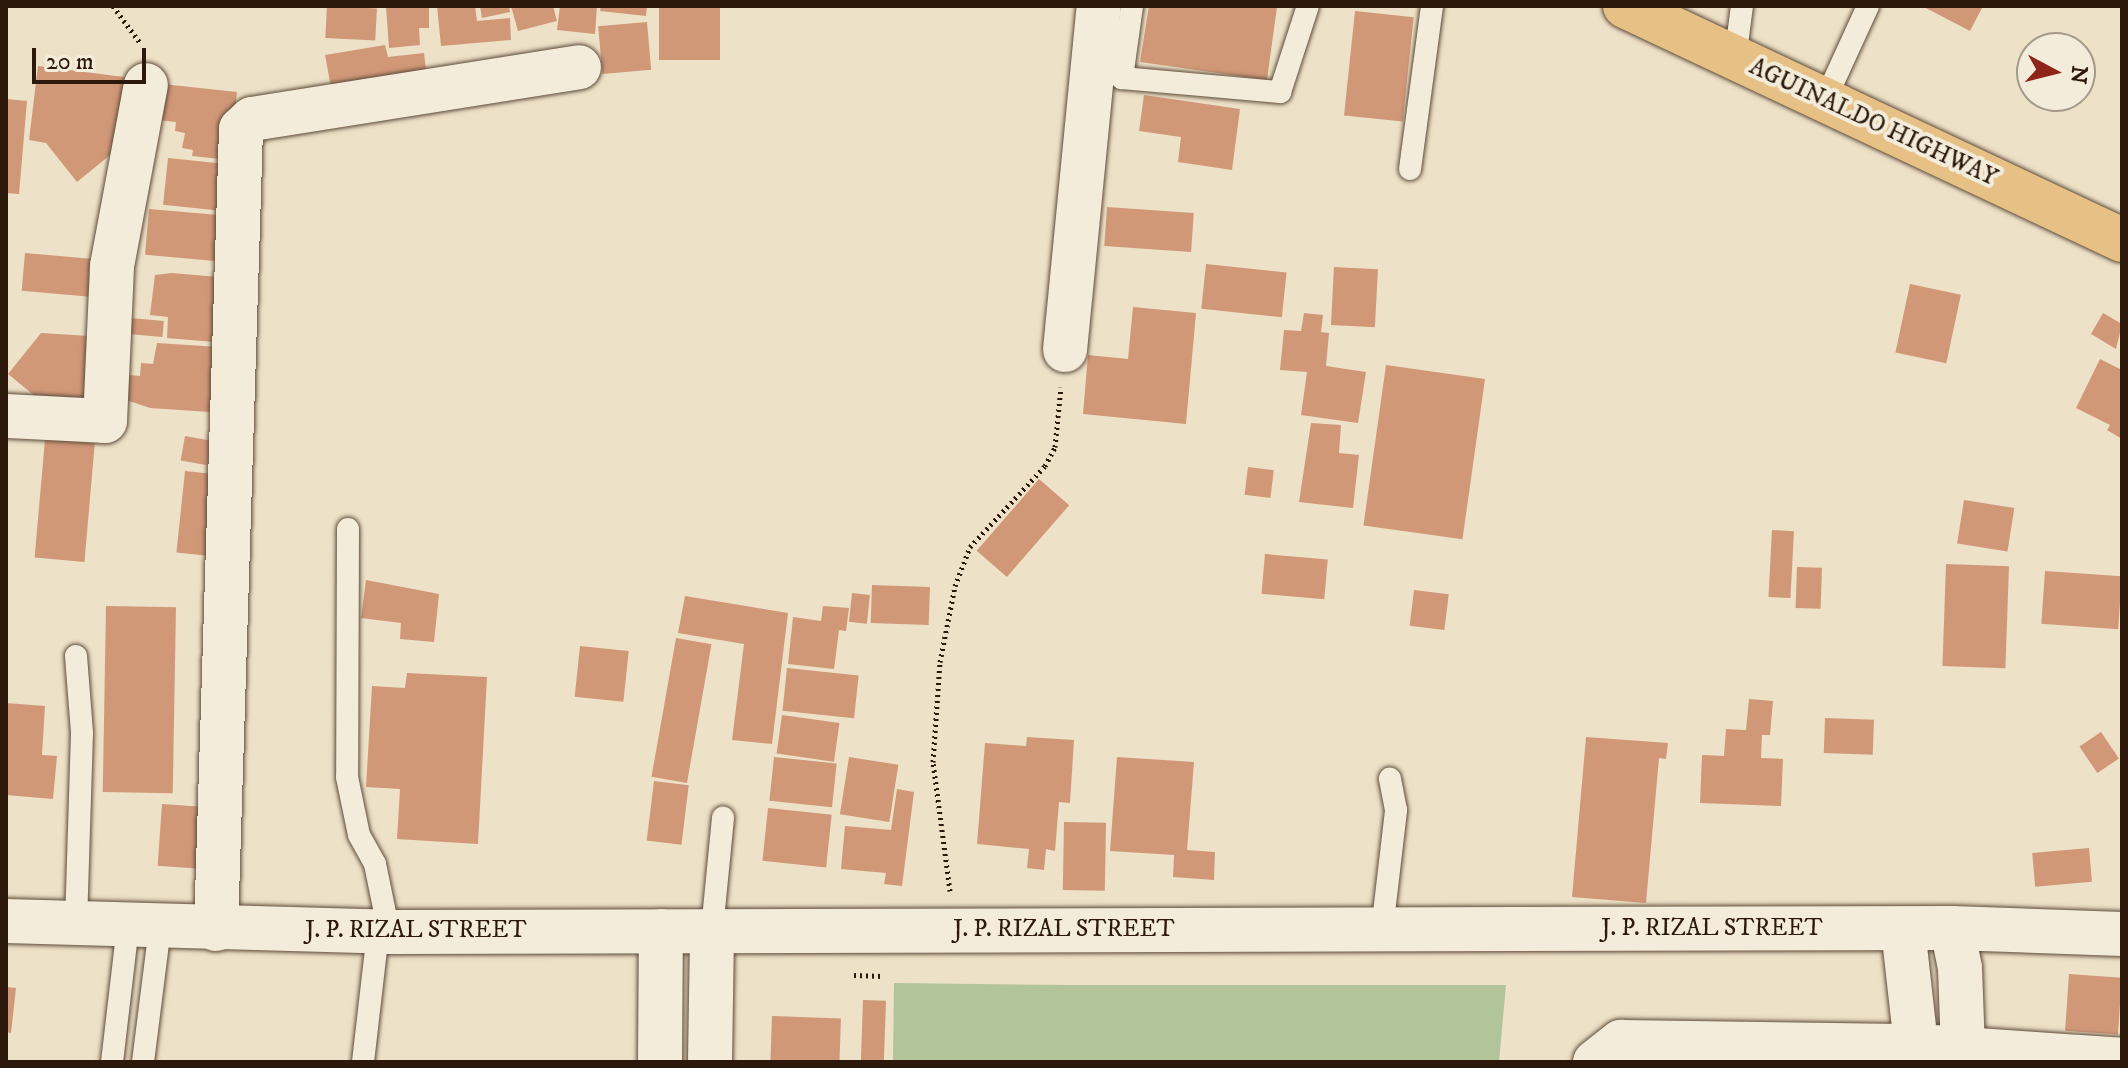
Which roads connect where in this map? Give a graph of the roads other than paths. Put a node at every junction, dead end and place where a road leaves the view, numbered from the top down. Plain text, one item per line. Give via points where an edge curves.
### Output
1 (1099, 6) edge
2 (1132, 6) edge
3 (1308, 6) edge
4 (1432, 6) edge
5 (1625, 6) edge
6 (1742, 6) edge
7 (1868, 6) edge
8 (1735, 59) junction
9 (579, 67) dead end
10 (146, 85) dead end
11 (1825, 100) junction
12 (1410, 169) dead end
13 (2122, 240) edge
14 (1065, 350) road end
15 (6, 416) edge
16 (348, 529) dead end
17 (76, 656) dead end
18 (1390, 779) dead end
19 (723, 818) dead end
20 (6, 921) edge
21 (76, 923) junction
22 (144, 927) junction
23 (1952, 928) junction
24 (216, 929) junction
25 (1903, 929) junction
26 (712, 930) junction
27 (1382, 930) junction
28 (661, 931) junction
29 (383, 932) junction
30 (2122, 934) edge
31 (1963, 1048) junction
32 (1742, 1052) edge
33 (1919, 1054) edge
34 (2103, 1060) edge
35 (112, 1062) edge
36 (143, 1062) edge
37 (363, 1062) edge
38 (660, 1062) edge
39 (710, 1062) edge
40 (1595, 1062) edge

1 - 14 street
2 - 3 lane via 1122,78 1280,92
4 - 12 lane
5 - 8 main road, AGUINALDO HIGHWAY
6 - 8 lane
7 - 11 lane
8 - 11 main road, AGUINALDO HIGHWAY
9 - 24 street via 252,119 241,129
10 - 15 street via 112,266 105,421
11 - 13 main road, AGUINALDO HIGHWAY
16 - 29 lane via 347,777 359,835 375,864
17 - 21 lane via 82,733
18 - 27 lane via 1396,810
19 - 26 lane
20 - 21 street, J. P. RIZAL STREET
21 - 22 street, J. P. RIZAL STREET
22 - 24 street, J. P. RIZAL STREET
22 - 35 lane
22 - 36 lane
23 - 25 street, J. P. RIZAL STREET
23 - 30 street, J. P. RIZAL STREET
23 - 31 street via 1960,968
24 - 29 street, J. P. RIZAL STREET
25 - 27 street, J. P. RIZAL STREET
25 - 33 street
26 - 27 street, J. P. RIZAL STREET
26 - 28 street, J. P. RIZAL STREET
26 - 39 street
28 - 29 street, J. P. RIZAL STREET
28 - 38 street
29 - 37 lane
31 - 33 street
31 - 34 street
32 - 33 street
32 - 40 street via 1621,1042

